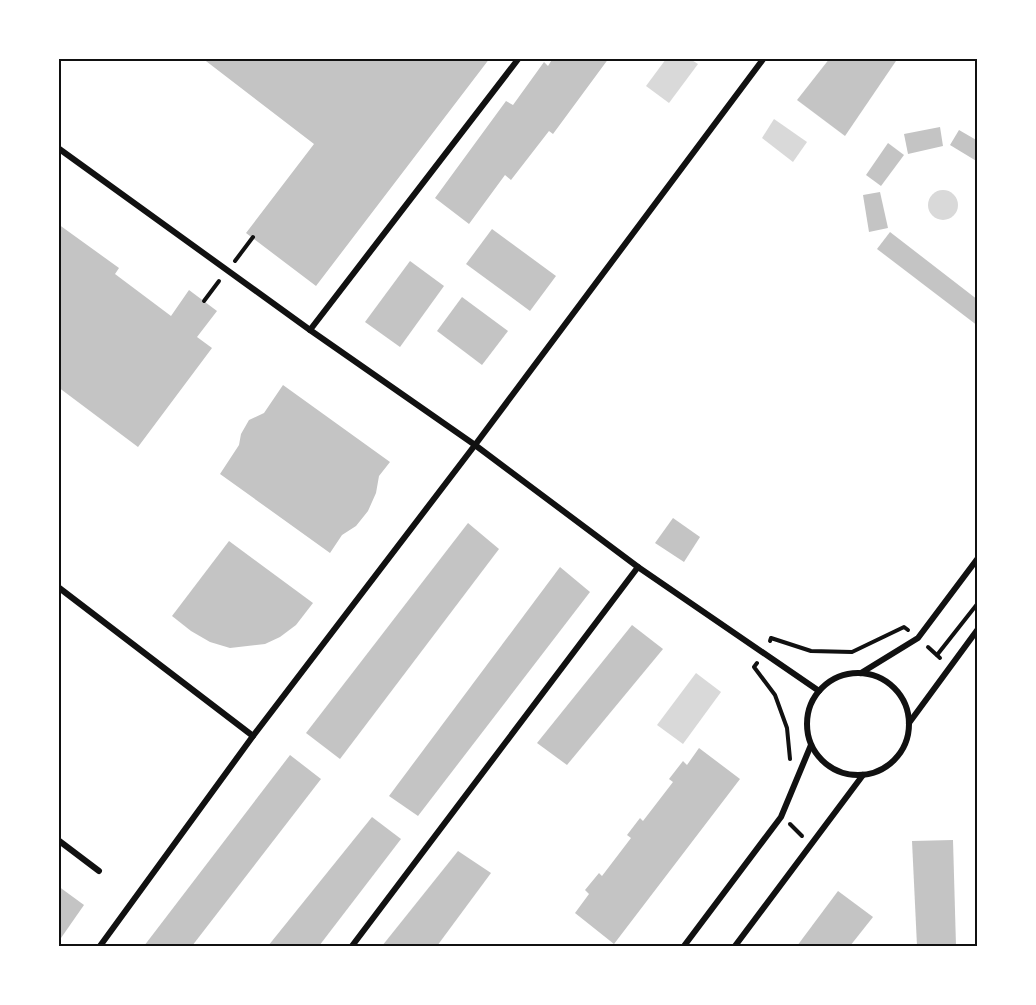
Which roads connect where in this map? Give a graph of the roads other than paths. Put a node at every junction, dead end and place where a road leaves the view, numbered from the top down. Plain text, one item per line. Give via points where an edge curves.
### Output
1 (519, 58) edge
2 (764, 58) edge
3 (58, 148) edge
4 (310, 330) junction
5 (475, 445) junction
6 (978, 558) edge
7 (638, 567) junction
8 (58, 587) edge
9 (978, 629) edge
10 (861, 673) junction
11 (819, 691) junction
12 (909, 723) junction
13 (253, 736) junction
14 (811, 745) junction
15 (863, 775) junction
16 (58, 840) edge
17 (99, 871) dead end
18 (100, 946) edge
19 (352, 946) edge
20 (684, 946) edge
21 (735, 946) edge

1 - 4 street
2 - 5 street
3 - 4 street
4 - 5 street
5 - 7 street
5 - 13 street
6 - 10 street via 918,639
7 - 11 street
7 - 19 street
8 - 13 street
9 - 12 street
10 - 11 street via 837,677
10 - 12 street via 873,675 894,689 902,699
11 - 14 street via 807,717
12 - 15 street via 907,738 896,758 878,771
13 - 18 street
14 - 15 street via 827,765 850,775
14 - 20 street via 781,817
15 - 21 street
16 - 17 street

